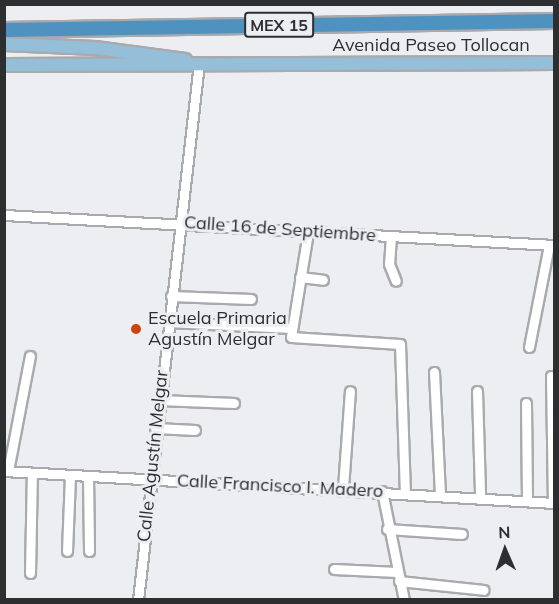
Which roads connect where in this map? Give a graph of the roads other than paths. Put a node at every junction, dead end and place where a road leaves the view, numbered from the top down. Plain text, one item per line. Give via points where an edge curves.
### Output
1 (555, 21) edge
2 (514, 22) junction
3 (4, 30) edge
4 (555, 31) edge
5 (4, 44) edge
6 (199, 63) junction
7 (555, 63) edge
8 (4, 65) edge
9 (4, 215) edge
10 (180, 223) junction
11 (308, 232) junction
12 (391, 236) junction
13 (552, 245) edge
14 (300, 277) junction
15 (323, 280) dead end
16 (396, 281) dead end
17 (171, 296) junction
18 (251, 299) dead end
19 (168, 322) junction
20 (292, 328) junction
21 (529, 347) dead end
22 (30, 356) dead end
23 (434, 372) dead end
24 (551, 376) dead end
25 (350, 391) dead end
26 (477, 391) dead end
27 (159, 400) junction
28 (234, 403) dead end
29 (526, 403) dead end
30 (155, 428) junction
31 (195, 430) dead end
32 (7, 471) edge
33 (32, 473) junction
34 (70, 475) junction
35 (88, 476) junction
36 (149, 479) junction
37 (344, 488) junction
38 (382, 491) junction
39 (405, 492) junction
40 (440, 493) junction
41 (480, 495) junction
42 (527, 501) junction
43 (554, 503) edge
44 (387, 529) junction
45 (462, 534) dead end
46 (68, 551) dead end
47 (89, 551) dead end
48 (334, 569) dead end
49 (30, 573) dead end
50 (398, 576) junction
51 (484, 590) dead end
52 (138, 600) edge
53 (404, 600) edge

1 - 2 highway, MEX 15
2 - 3 highway, MEX 15
2 - 4 highway
5 - 6 main road, Avenida Paseo Tollocan via 95,48
6 - 7 main road, Avenida Paseo Tollocan
6 - 8 main road, Avenida Paseo Tollocan
6 - 10 street, Calle Agustín Melgar
9 - 10 street, Calle 16 de Septiembre
10 - 11 street, Calle 16 de Septiembre
10 - 17 street, Calle Agustín Melgar
11 - 12 street, Calle 16 de Septiembre
11 - 14 street
12 - 13 street, Calle 16 de Septiembre
12 - 16 street via 389,264
13 - 21 street
14 - 15 street
14 - 20 street
17 - 18 street
17 - 19 street, Calle Agustín Melgar
19 - 20 street
19 - 27 street, Calle Agustín Melgar
20 - 39 street via 293,339 400,344
22 - 32 street
23 - 40 street
24 - 43 street
25 - 37 street
26 - 41 street
27 - 28 street
27 - 30 street, Calle Agustín Melgar
29 - 42 street
30 - 31 street
30 - 36 street, Calle Agustín Melgar
32 - 33 street, Calle Francisco I. Madero
33 - 34 street, Calle Francisco I. Madero
33 - 49 street
34 - 35 street, Calle Francisco I. Madero
34 - 46 street
35 - 36 street, Calle Francisco I. Madero
35 - 47 street
36 - 37 street, Calle Francisco I. Madero
36 - 52 street, Calle Agustín Melgar
37 - 38 street, Calle Francisco I. Madero
38 - 39 street, Calle Francisco I. Madero
38 - 44 street
39 - 40 street, Calle Francisco I. Madero
40 - 41 street, Calle Francisco I. Madero
41 - 42 street, Calle Francisco I. Madero
42 - 43 street, Calle Francisco I. Madero
44 - 45 street
44 - 50 street
48 - 50 street
50 - 51 street
50 - 53 street

